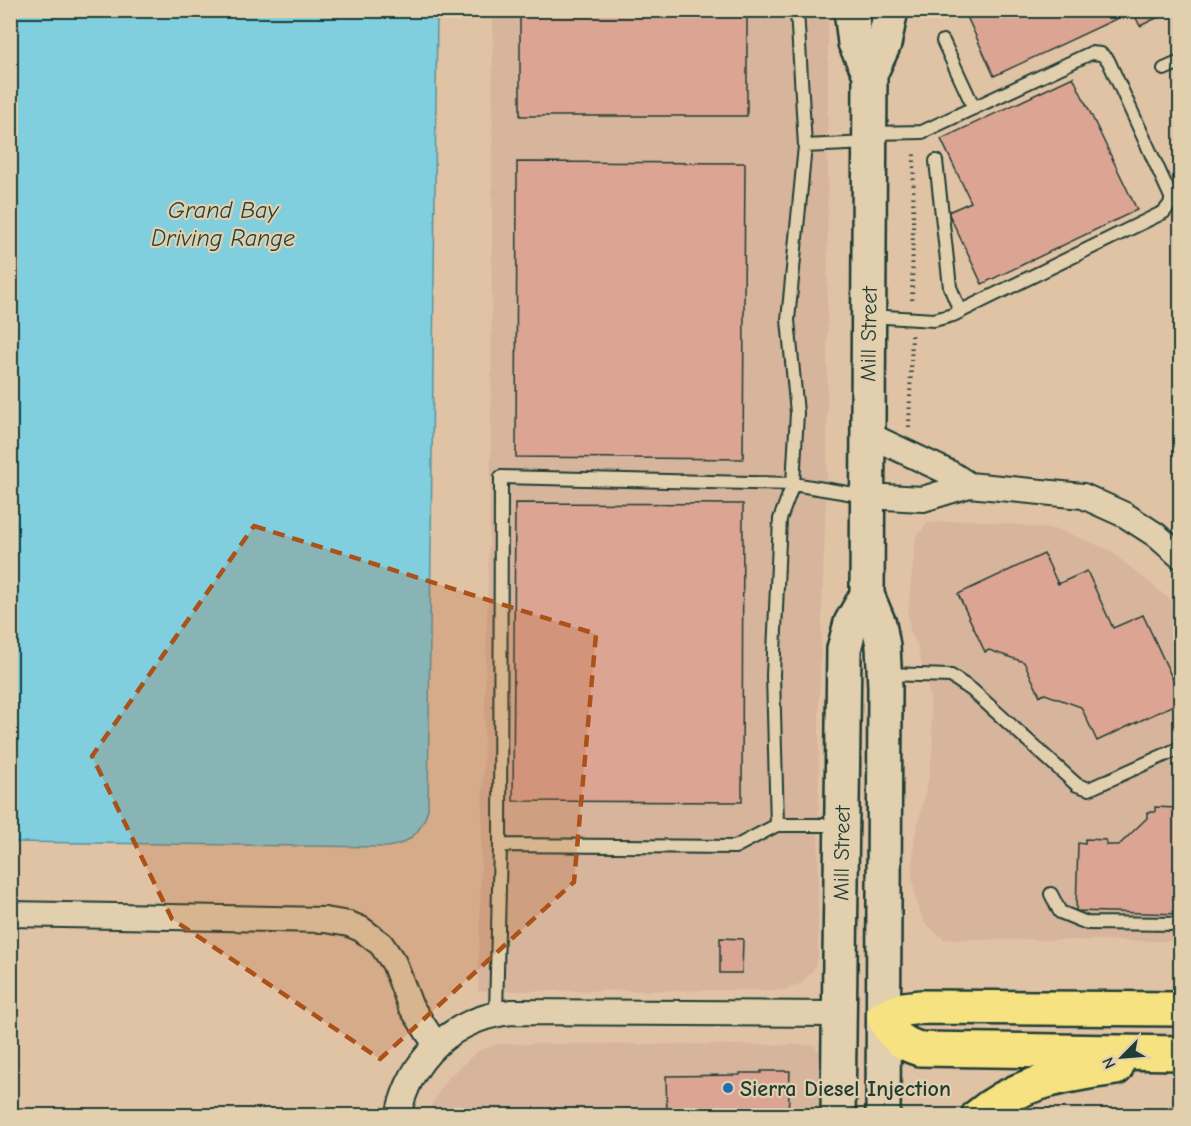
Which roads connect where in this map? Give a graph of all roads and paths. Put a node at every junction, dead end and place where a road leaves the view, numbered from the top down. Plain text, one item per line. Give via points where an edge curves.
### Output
1 (797, 10) edge
2 (851, 10) edge
3 (891, 10) edge
4 (943, 41) dead end
5 (1180, 62) edge
6 (1164, 69) dead end
7 (870, 74) junction
8 (974, 108) junction
9 (869, 138) junction
10 (805, 146) junction
11 (914, 154) dead end
12 (936, 161) dead end
13 (960, 311) junction
14 (868, 316) junction
15 (912, 319) junction
16 (909, 427) dead end
17 (867, 435) junction
18 (793, 484) junction
19 (969, 485) junction
20 (866, 496) junction
21 (1180, 556) edge
22 (867, 595) junction
23 (884, 674) junction
24 (1180, 748) edge
25 (777, 825) junction
26 (842, 825) junction
27 (500, 845) junction
28 (1051, 894) dead end
29 (10, 914) edge
30 (1180, 924) edge
31 (1180, 1009) edge
32 (496, 1014) junction
33 (839, 1014) junction
34 (884, 1017) junction
35 (436, 1046) junction
36 (1180, 1053) edge
37 (1180, 1058) edge
38 (398, 1116) edge
39 (838, 1116) edge
40 (883, 1116) edge
41 (978, 1116) edge

1 - 10 lane
2 - 7 main road, Mill Street via 855,43
3 - 7 main road, Mill Street via 884,44
4 - 8 lane
5 - 6 lane
7 - 9 main road, Mill Street
8 - 9 lane via 922,132
8 - 13 lane via 1091,53 1101,54 1108,60 1171,203 1164,212
9 - 10 lane
9 - 14 main road, Mill Street
10 - 18 lane via 788,320 797,413
11 - 15 path
12 - 13 lane via 950,287
13 - 15 lane via 934,320
14 - 15 lane
14 - 17 main road, Mill Street
15 - 16 path
17 - 19 street
17 - 20 main road, Mill Street
18 - 20 lane
18 - 25 lane via 780,519 773,675
18 - 27 lane via 501,477
19 - 20 street via 923,499
19 - 21 street via 1083,496 1125,515
20 - 22 main road, Mill Street
22 - 23 main road, Mill Street via 879,624
22 - 26 main road, Mill Street via 851,623 844,649
23 - 24 lane via 951,676 972,690 1077,785 1089,789
23 - 34 main road, Mill Street
25 - 26 lane
25 - 27 lane via 735,847
26 - 33 main road, Mill Street
27 - 32 lane
28 - 30 lane via 1060,912 1087,923
29 - 35 street via 324,920 349,924 372,936 389,953 410,1005
31 - 34 highway via 921,1007
32 - 33 street
32 - 35 street via 465,1024
33 - 34 main road
33 - 39 main road, Mill Street
34 - 36 highway via 899,1040 920,1049
34 - 40 main road, Mill Street
35 - 38 street via 417,1067
37 - 41 highway via 1047,1080 995,1101

